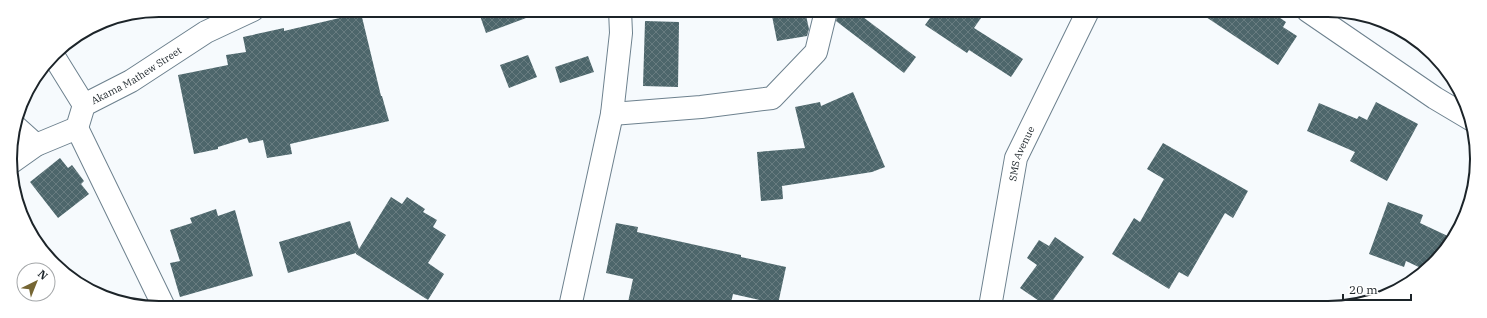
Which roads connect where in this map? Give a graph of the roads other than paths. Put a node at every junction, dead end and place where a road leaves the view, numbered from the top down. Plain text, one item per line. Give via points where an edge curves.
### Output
1 (238, 17) edge
2 (620, 17) edge
3 (825, 17) edge
4 (1085, 17) edge
5 (1317, 17) edge
6 (57, 61) edge
7 (84, 105) junction
8 (612, 114) junction
9 (1462, 114) edge
10 (77, 128) junction
11 (20, 131) edge
12 (36, 145) junction
13 (17, 158) edge
14 (161, 301) edge
15 (571, 301) edge
16 (991, 301) edge

1 - 7 street, Akama Mathew Street via 206,32 131,81
2 - 8 street via 621,33
3 - 8 street via 816,52 772,98
4 - 16 street, SMS Avenue via 1016,158
5 - 9 street
6 - 7 street
7 - 10 street, Akama Mathew Street
8 - 15 street
10 - 12 street
10 - 14 street
11 - 12 street
12 - 13 street

